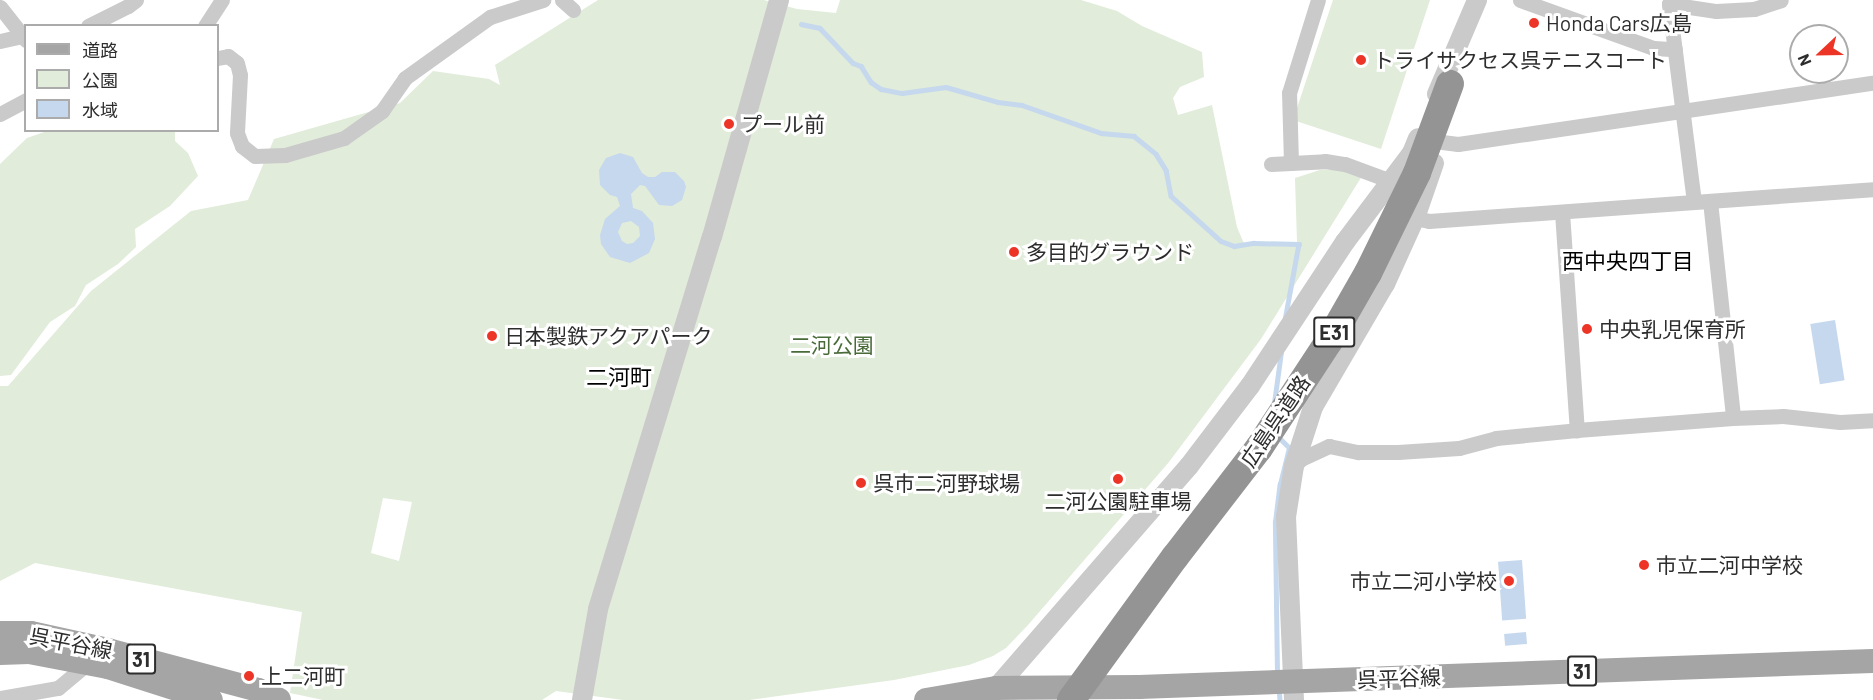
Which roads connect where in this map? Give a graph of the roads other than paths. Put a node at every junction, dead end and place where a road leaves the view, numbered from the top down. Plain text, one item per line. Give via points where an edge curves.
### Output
1 (136, 0) edge
2 (222, 0) edge
3 (543, 0) edge
4 (779, 0) edge
5 (1318, 0) edge
6 (1478, 0) edge
7 (1520, 0) edge
8 (1781, 0) edge
9 (0, 7) edge
10 (92, 24) edge
11 (206, 24) edge
12 (24, 38) edge
13 (0, 41) edge
14 (1675, 49) junction
15 (219, 58) edge
16 (1873, 83) edge
17 (1450, 84) junction
18 (24, 101) edge
19 (1683, 112) junction
20 (0, 114) edge
21 (1442, 142) junction
22 (1292, 163) junction
23 (1271, 164) dead end
24 (1391, 181) junction
25 (1873, 189) edge
26 (1702, 202) junction
27 (1562, 212) junction
28 (1415, 218) junction
29 (1733, 418) junction
30 (1873, 420) edge
31 (1577, 430) junction
32 (1294, 466) junction
33 (0, 633) edge
34 (0, 653) edge
35 (1873, 661) edge
36 (88, 663) junction
37 (996, 688) junction
38 (1293, 691) edge
39 (0, 698) edge
40 (211, 700) edge
41 (279, 700) edge
42 (582, 700) edge
43 (926, 700) edge
44 (1071, 700) edge

1 - 10 street
2 - 11 street
3 - 15 street via 490,17 405,78 382,111 344,138 285,155 255,156 242,146 237,133 237,63 228,56
4 - 42 street via 598,609
5 - 22 street via 1289,93
6 - 17 street
6 - 24 street via 1412,153
7 - 14 street via 1653,48
8 - 14 street via 1744,10 1716,11 1670,4
9 - 12 street
12 - 13 street
14 - 19 street
16 - 19 street
17 - 21 street
17 - 44 highway, 広島呉道路 / E31, bridge via 1417,173 1329,341 1258,448
18 - 20 street
19 - 21 street via 1458,144
19 - 26 street
21 - 28 street
22 - 23 street
22 - 24 street via 1345,164
24 - 37 street via 1345,242 1250,386 1189,466
25 - 26 street
26 - 27 street
26 - 29 street
27 - 28 street via 1429,222
27 - 31 street
28 - 32 street via 1385,284 1313,407
29 - 30 street
29 - 31 street
31 - 32 street via 1496,438 1459,448 1398,452 1358,452 1329,446
32 - 38 street via 1287,517
33 - 41 main road, 呉平谷線 / 31 via 31,633 108,650 258,690
34 - 36 main road, 呉平谷線 / 31 via 29,652
35 - 38 main road, 呉平谷線 / 31
36 - 39 street via 58,688
36 - 40 main road, 呉平谷線 / 31
37 - 38 main road, 呉平谷線 / 31
37 - 43 main road, 呉平谷線 / 31

